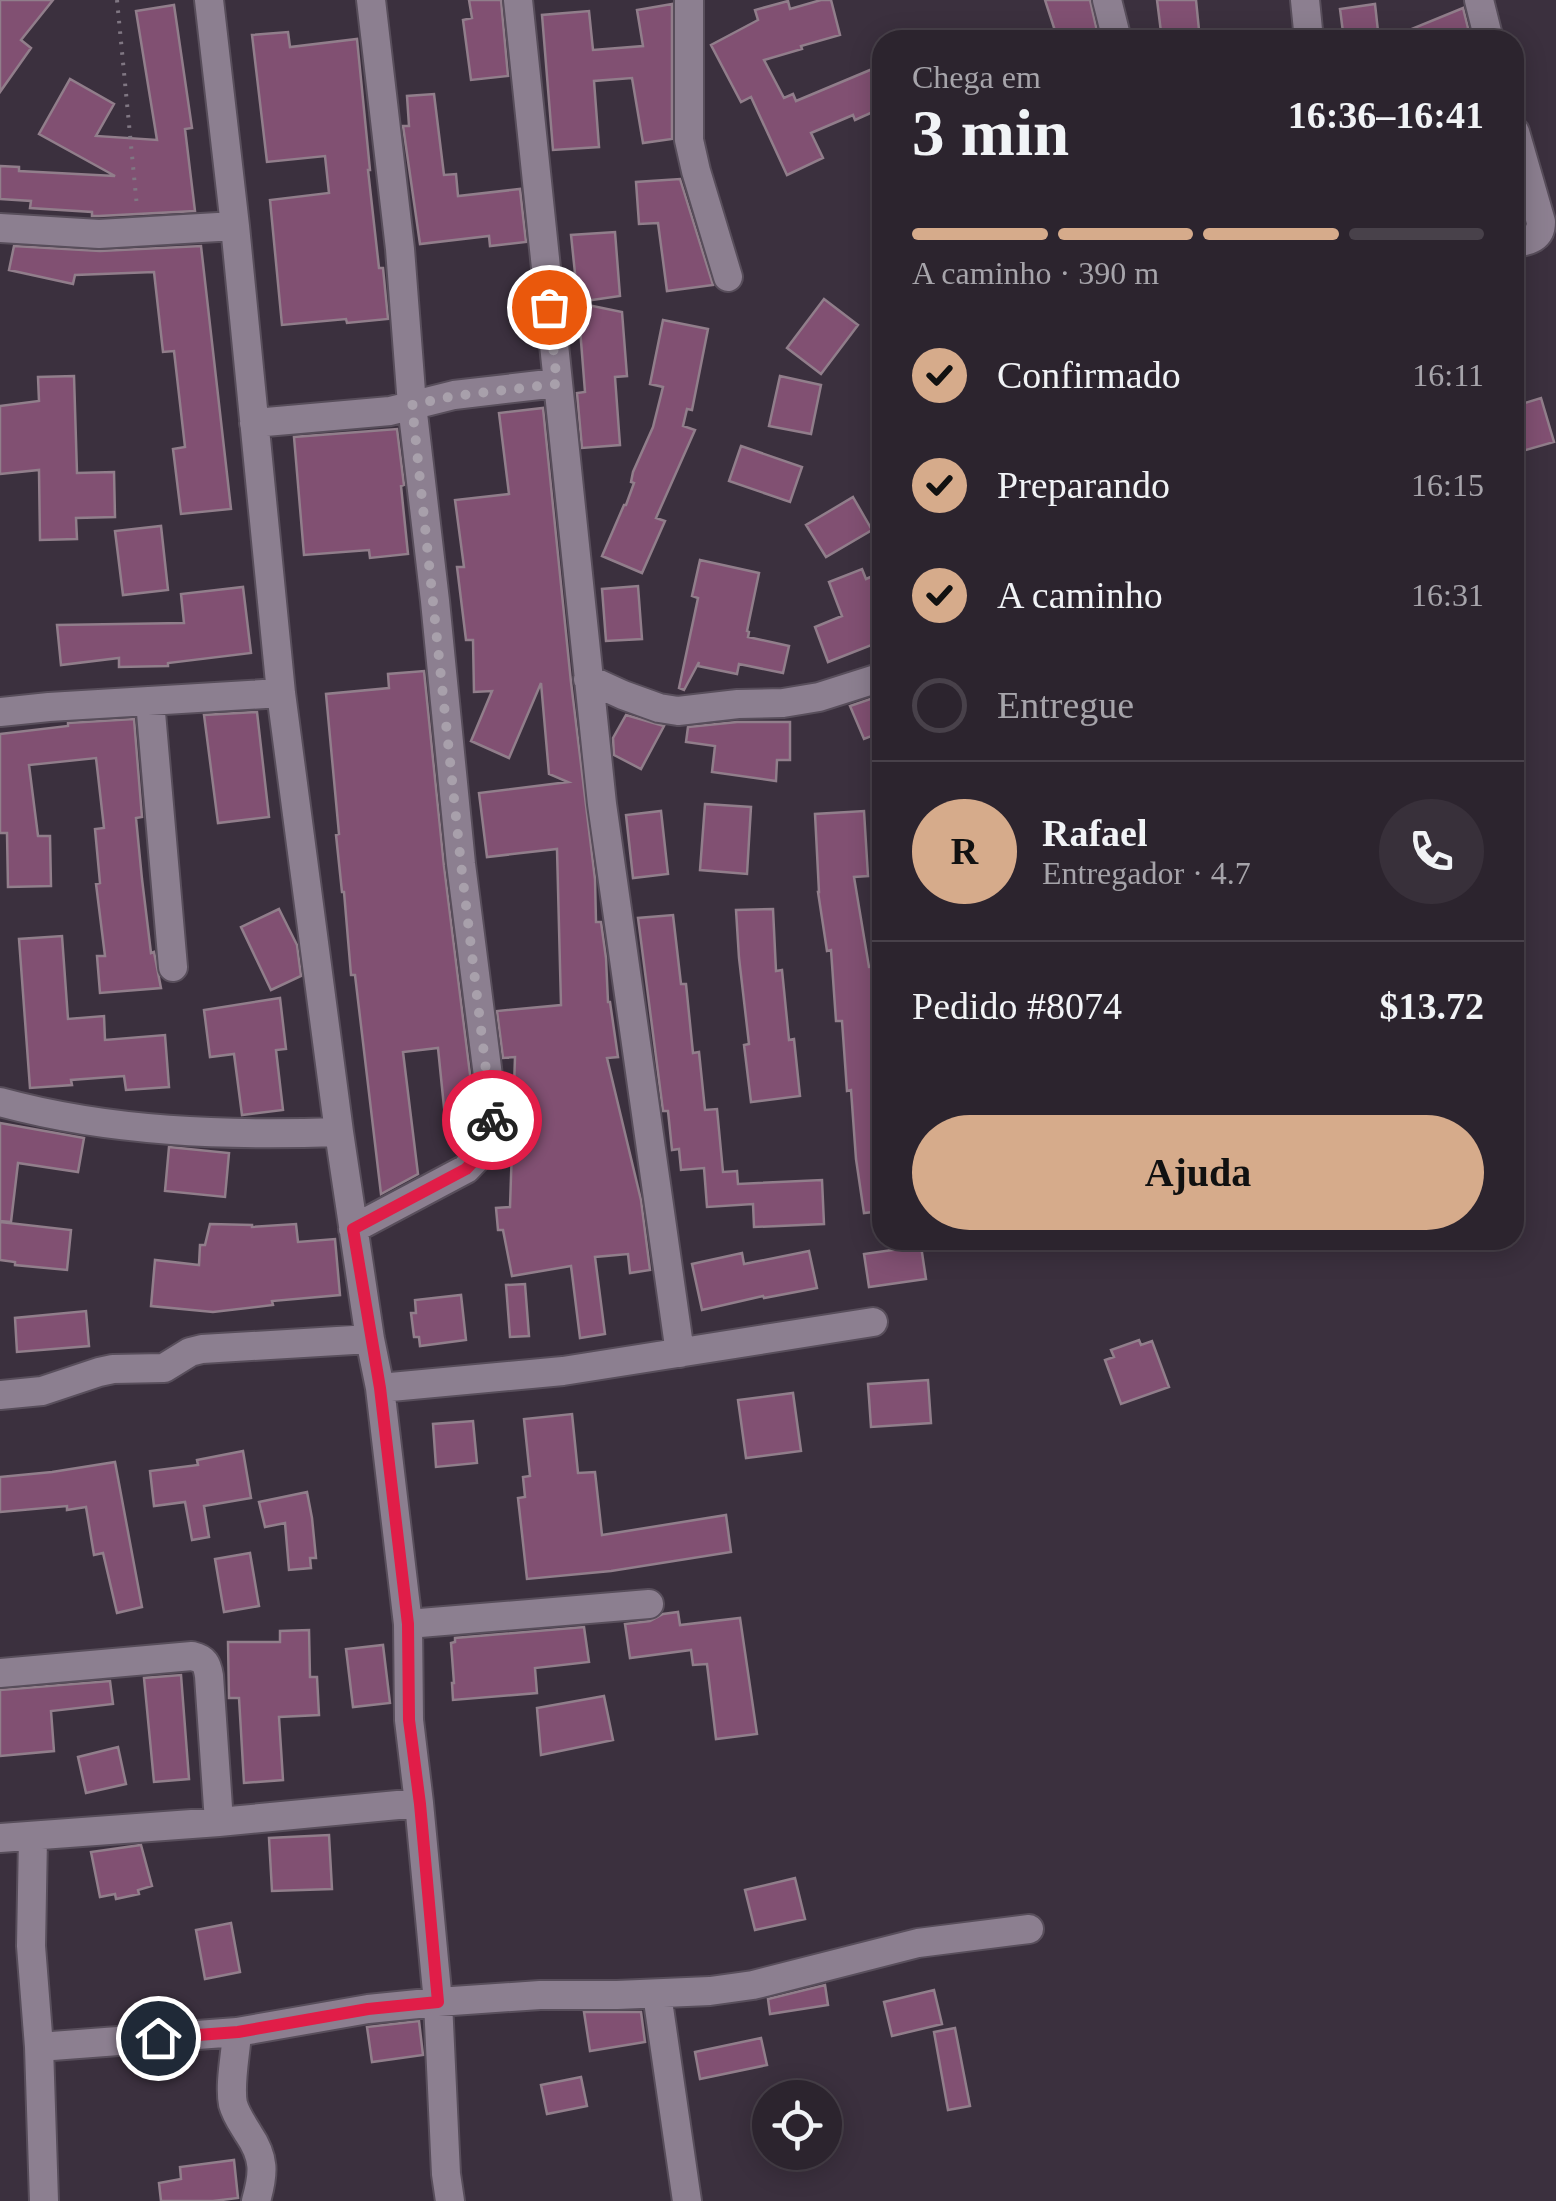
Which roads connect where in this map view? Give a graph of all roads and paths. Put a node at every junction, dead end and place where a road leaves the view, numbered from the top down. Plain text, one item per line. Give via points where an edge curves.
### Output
1 (118, 0) edge
2 (210, 0) edge
3 (371, 0) edge
4 (518, 0) edge
5 (689, 0) edge
6 (1107, 0) edge
7 (1305, 0) edge
8 (1480, 0) edge
9 (1114, 30) edge
10 (1308, 30) edge
11 (1486, 30) edge
12 (1524, 165) edge
13 (235, 226) junction
14 (0, 228) edge
15 (139, 232) junction
16 (1524, 241) edge
17 (728, 277) dead end
18 (557, 384) junction
19 (412, 405) junction
20 (254, 423) junction
21 (588, 678) junction
22 (872, 680) edge
23 (281, 694) junction
24 (150, 701) junction
25 (0, 712) edge
26 (173, 968) dead end
27 (0, 1102) edge
28 (339, 1132) junction
29 (353, 1229) junction
30 (874, 1322) dead end
31 (370, 1340) junction
32 (680, 1353) junction
33 (380, 1388) junction
34 (0, 1396) edge
35 (649, 1604) dead end
36 (408, 1624) junction
37 (0, 1673) edge
38 (420, 1804) junction
39 (219, 1822) junction
40 (33, 1837) junction
41 (0, 1838) edge
42 (1028, 1930) dead end
43 (657, 1994) junction
44 (438, 2002) junction
45 (238, 2032) junction
46 (39, 2047) junction
47 (44, 2201) edge
48 (256, 2201) edge
49 (450, 2201) edge
50 (687, 2201) edge

1 - 15 path
2 - 13 street
3 - 19 street
4 - 18 street
5 - 17 street via 689,140
6 - 9 street
7 - 10 street
8 - 11 street
12 - 16 street via 1541,228
13 - 15 street
13 - 20 street
14 - 15 street
18 - 19 street
18 - 21 street
19 - 20 street
19 - 29 street via 493,1116 486,1148 466,1169
20 - 23 street
21 - 22 street via 678,711 783,703
21 - 32 street
23 - 24 street
23 - 28 street
24 - 25 street
24 - 26 street
27 - 28 street via 186,1132
28 - 29 street
29 - 31 street
30 - 32 street
31 - 33 street
31 - 34 street via 202,1349 164,1368 113,1369 42,1392
32 - 33 street
33 - 36 street
35 - 36 street
36 - 38 street via 409,1720
37 - 39 street via 201,1658 207,1664
38 - 39 street
38 - 44 street
39 - 40 street
40 - 41 street
40 - 46 street
42 - 43 street via 918,1943 753,1985
43 - 44 street
43 - 50 street
44 - 45 street
44 - 49 street
45 - 46 street
45 - 48 street via 232,2096 261,2162
46 - 47 street

